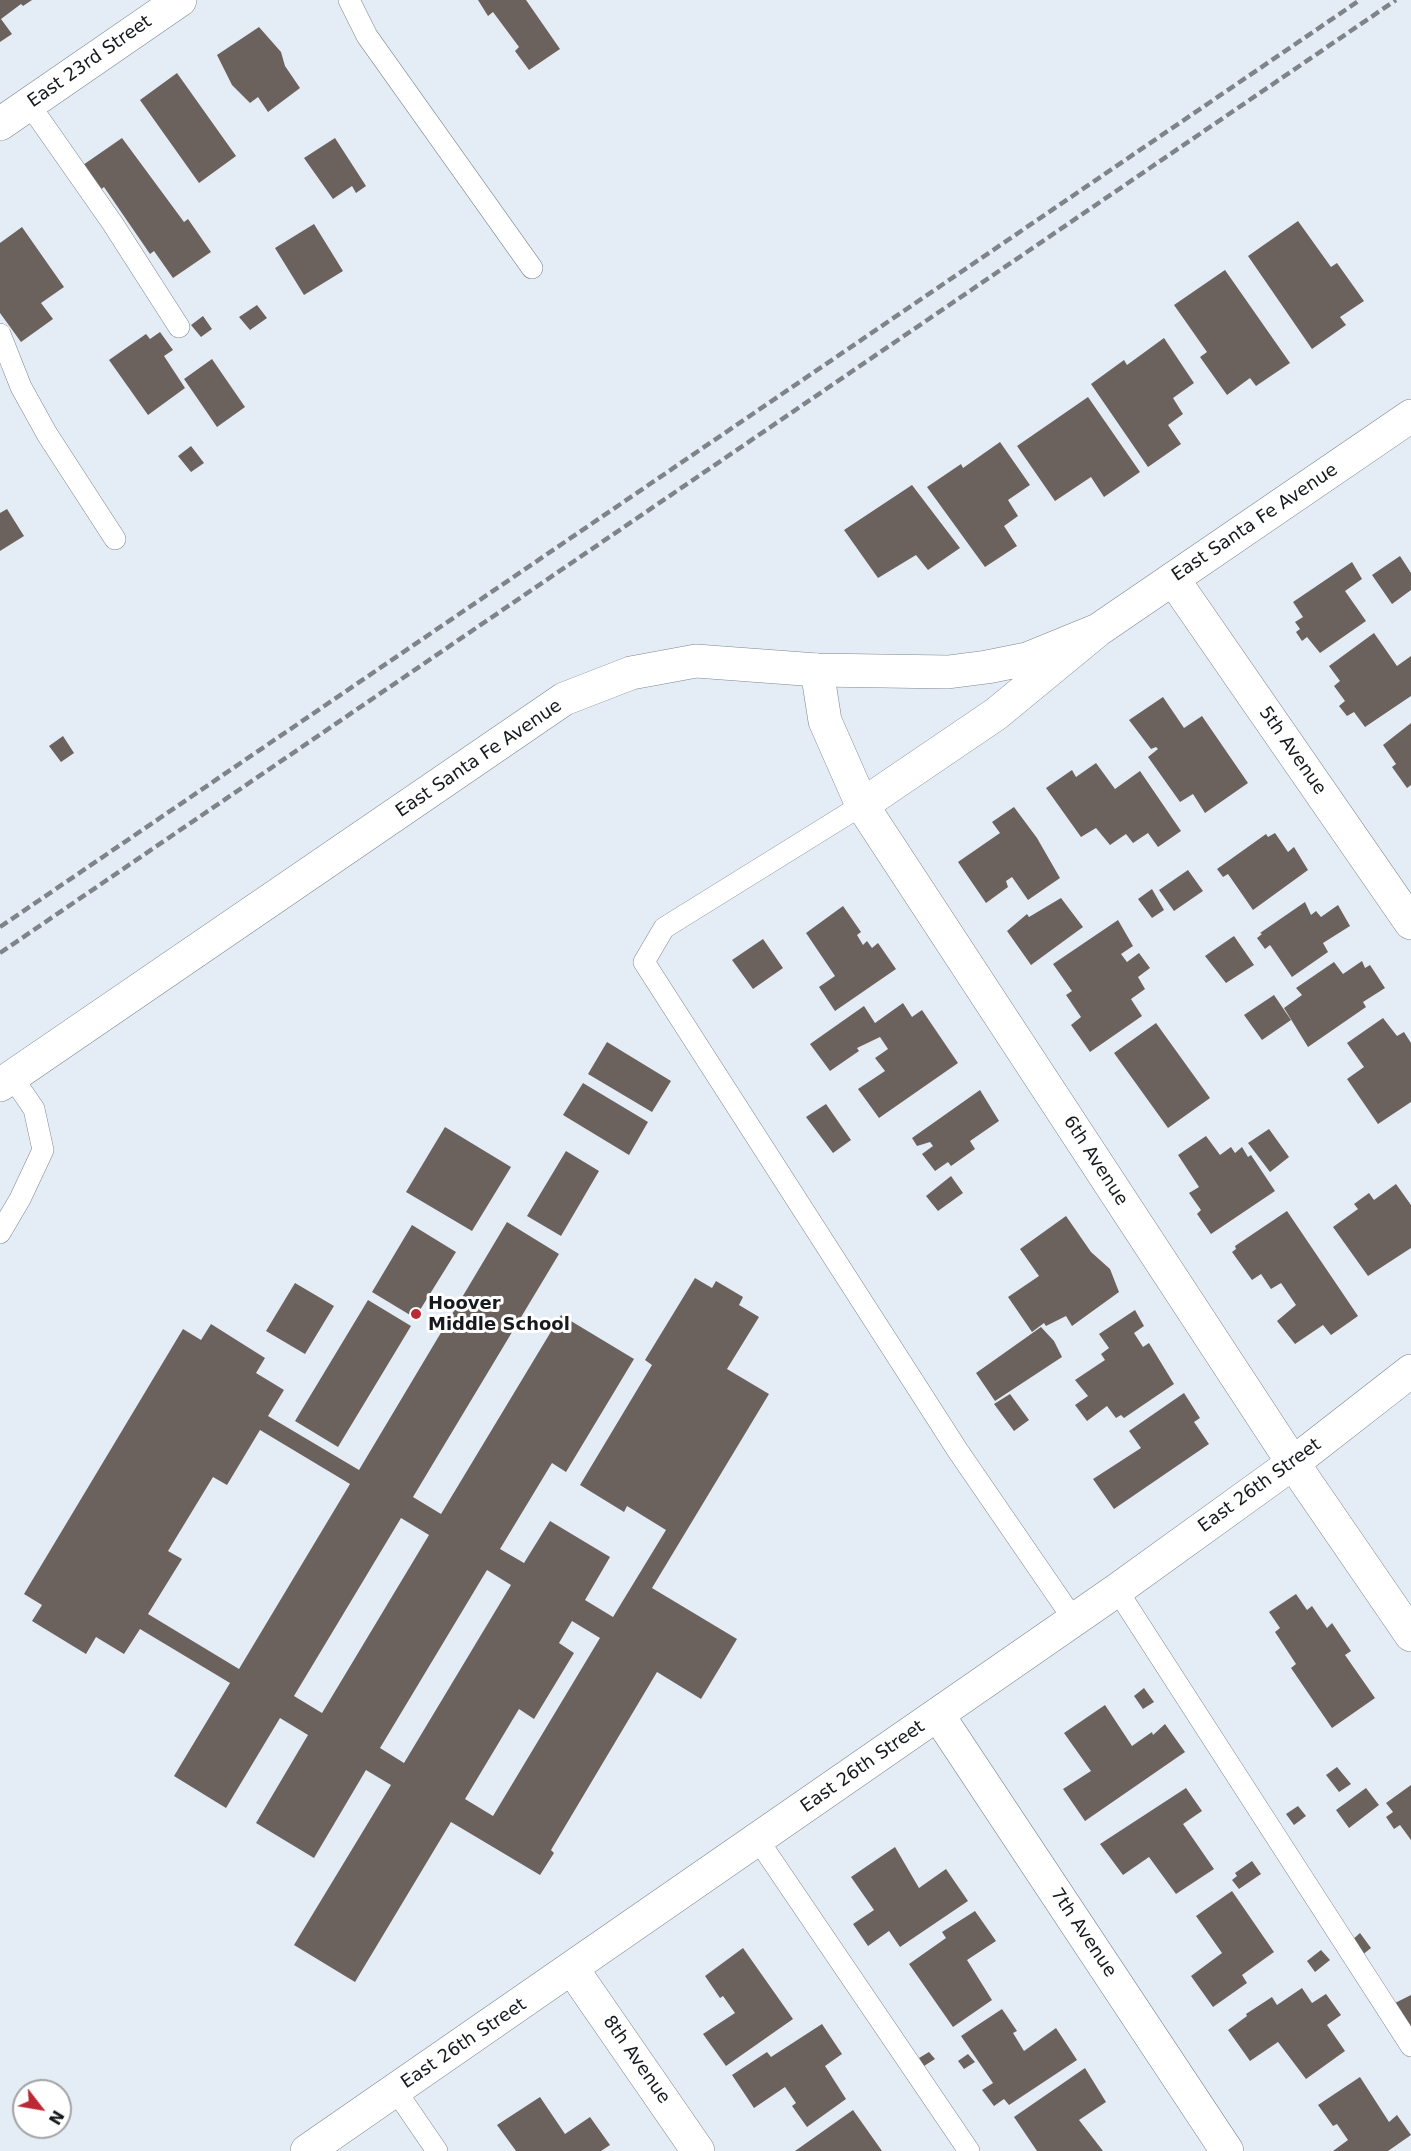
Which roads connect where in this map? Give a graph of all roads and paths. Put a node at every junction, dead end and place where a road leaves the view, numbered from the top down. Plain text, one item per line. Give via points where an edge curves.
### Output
1 (180, 0) edge
2 (350, 0) edge
3 (28, 104) junction
4 (0, 124) edge
5 (532, 268) dead end
6 (179, 327) dead end
7 (0, 334) edge
8 (1411, 416) edge
9 (115, 539) dead end
10 (1173, 579) junction
11 (1098, 630) junction
12 (817, 670) junction
13 (862, 805) junction
14 (1411, 923) edge
15 (6, 1081) edge
16 (20, 1199) junction
17 (0, 1212) edge
18 (0, 1233) edge
19 (1411, 1371) edge
20 (1293, 1463) junction
21 (1117, 1590) junction
22 (1074, 1620) junction
23 (1411, 1635) edge
24 (938, 1715) junction
25 (758, 1840) junction
26 (573, 1970) junction
27 (1411, 2046) edge
28 (396, 2091) junction
29 (307, 2151) edge
30 (437, 2151) edge
31 (698, 2151) edge
32 (969, 2151) edge
33 (1227, 2151) edge

1 - 3 street, East 23rd Street
2 - 5 lane via 367,36
3 - 4 street, East 23rd Street
3 - 6 lane via 113,224
7 - 9 lane via 21,387 47,434
8 - 10 street, East Santa Fe Avenue
10 - 11 street, East Santa Fe Avenue
10 - 14 street, 5th Avenue
11 - 12 street, East Santa Fe Avenue via 1027,659 987,667 948,672
11 - 13 street, East Santa Fe Avenue via 996,714
12 - 13 street, 6th Avenue via 825,721
12 - 15 street, East Santa Fe Avenue via 696,660 631,673 564,699
13 - 20 street, 6th Avenue
13 - 22 lane via 663,928 644,962 958,1451
15 - 16 lane via 34,1109 43,1150
16 - 17 lane
16 - 18 lane
19 - 20 street, East 26th Street
20 - 21 street, East 26th Street
20 - 23 street, 6th Avenue
21 - 22 street, East 26th Street
21 - 27 lane
22 - 24 street, East 26th Street
24 - 25 street, East 26th Street
24 - 33 street, 7th Avenue
25 - 26 street, East 26th Street
25 - 32 lane
26 - 28 street, East 26th Street
26 - 31 street, 8th Avenue
28 - 29 street, East 26th Street
28 - 30 lane

